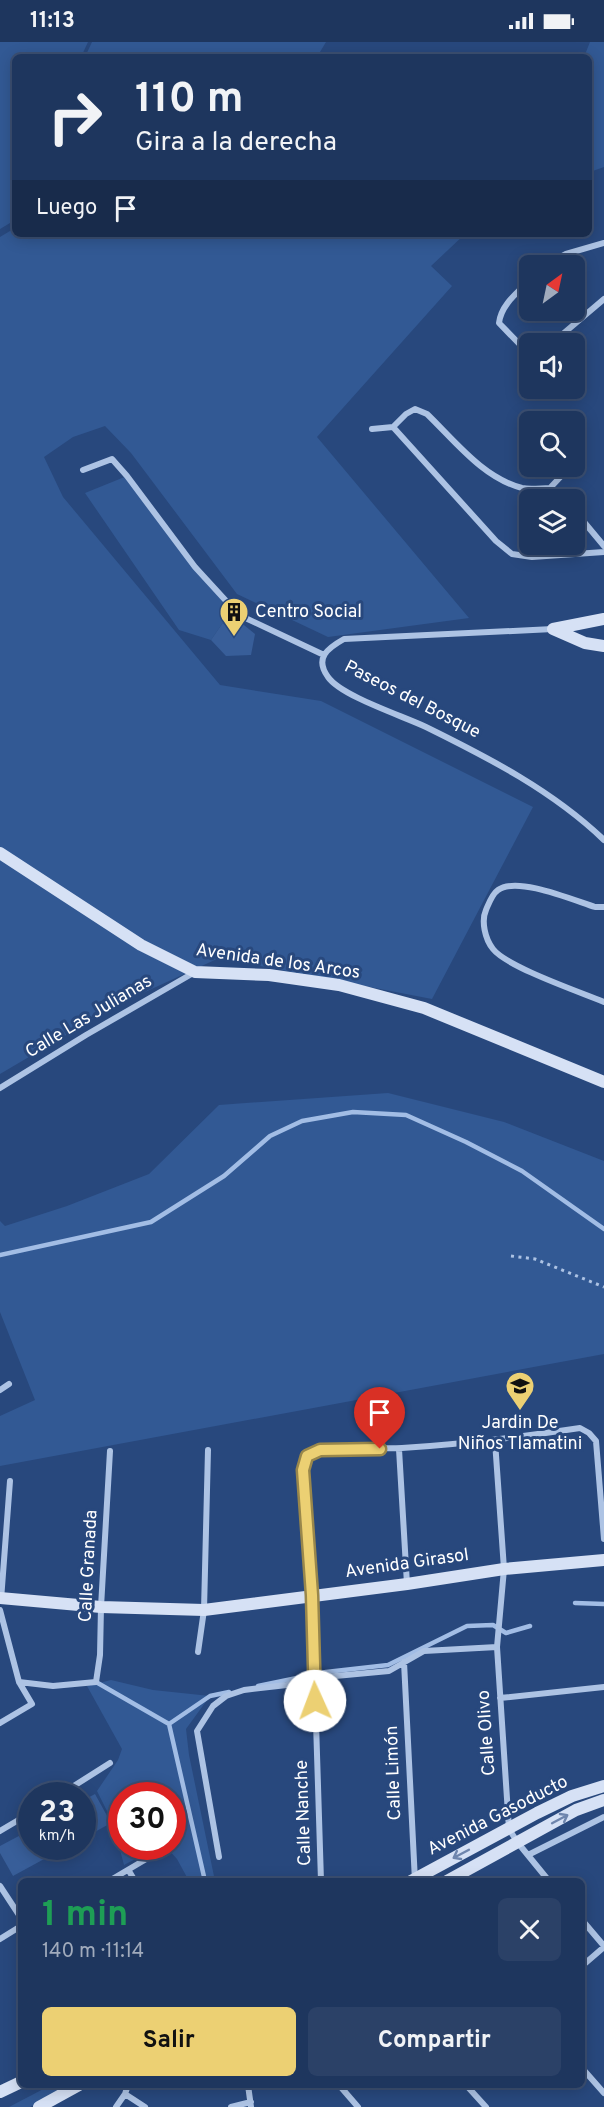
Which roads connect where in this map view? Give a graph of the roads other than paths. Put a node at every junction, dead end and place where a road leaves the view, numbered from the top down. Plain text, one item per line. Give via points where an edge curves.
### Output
1 (604, 243) edge
2 (564, 255) edge
3 (519, 291) edge
4 (604, 299) edge
5 (564, 333) edge
6 (519, 344) edge
7 (393, 427) junction
8 (372, 429) dead end
9 (82, 470) dead end
10 (560, 477) edge
11 (550, 488) joint
12 (585, 523) edge
13 (604, 546) edge
14 (604, 552) edge
15 (604, 619) edge
16 (552, 629) junction
17 (604, 646) edge
18 (324, 655) junction
19 (604, 840) edge
20 (0, 852) edge
21 (604, 907) edge
22 (195, 972) junction
23 (604, 1002) edge
24 (604, 1082) edge
25 (0, 1088) edge
26 (9, 1384) dead end
27 (0, 1390) edge
28 (495, 1441) junction
29 (399, 1449) junction
30 (208, 1450) dead end
31 (110, 1451) dead end
32 (10, 1481) dead end
33 (604, 1539) edge
34 (604, 1560) edge
35 (504, 1569) junction
36 (407, 1584) junction
37 (312, 1595) junction
38 (0, 1603) edge
39 (101, 1607) junction
40 (204, 1610) junction
41 (497, 1647) junction
42 (198, 1652) dead end
43 (404, 1662) junction
44 (314, 1678) junction
45 (19, 1682) junction
46 (604, 1687) edge
47 (500, 1698) junction
48 (0, 1723) edge
49 (110, 1763) dead end
50 (80, 1782) edge
51 (604, 1786) edge
52 (604, 1800) edge
53 (604, 1818) edge
54 (18, 1820) edge
55 (509, 1829) junction
56 (0, 1831) edge
57 (518, 1843) junction
58 (528, 1855) junction
59 (219, 1857) dead end
60 (146, 1860) edge
61 (129, 1871) junction
62 (115, 1878) edge
63 (133, 1878) edge
64 (321, 1878) edge
65 (413, 1878) edge
66 (417, 1878) edge
67 (453, 1878) edge
68 (547, 1878) edge
69 (0, 1886) edge
70 (18, 1913) edge
71 (585, 1924) edge
72 (18, 1928) edge
73 (0, 1939) edge
74 (604, 1947) edge
75 (585, 1963) edge
76 (585, 2071) edge
77 (18, 2083) edge
78 (74, 2088) edge
79 (127, 2088) edge
80 (248, 2088) edge
81 (342, 2088) edge
82 (469, 2088) edge
83 (0, 2092) edge
84 (604, 2093) edge
85 (125, 2094) junction
86 (251, 2105) edge
87 (39, 2107) edge
88 (116, 2107) edge
89 (145, 2107) edge
90 (231, 2107) edge
91 (358, 2107) edge
92 (486, 2107) edge

1 - 2 street
3 - 6 street via 500,314 499,323
4 - 5 street
7 - 8 street
7 - 11 street via 415,410 427,414 502,482 525,488
7 - 14 street via 512,554 532,557
9 - 18 street via 112,459 195,567 239,615
10 - 11 street
12 - 13 street
15 - 16 street, Paseos del Bosque
16 - 17 street, Paseos del Bosque via 585,643
16 - 18 street, Paseos del Bosque via 344,639 329,647
18 - 19 street, Paseos del Bosque via 322,667 329,679 348,693 504,767 584,820
20 - 22 street, Avenida de los Arcos via 141,945
21 - 23 street via 511,885 498,890 484,914 484,930 492,949 509,962
22 - 24 street, Avenida de los Arcos via 269,975 349,988 424,1008
22 - 25 street, Calle Las Julianas
26 - 27 street
28 - 29 street
28 - 33 street via 580,1428 590,1432 596,1441
28 - 35 street, Calle Olivo
29 - 36 street
29 - 37 street, Calle Nanche via 320,1450 307,1456 303,1470
30 - 40 street
31 - 39 street, Calle Granada
32 - 38 street
34 - 35 street, Avenida Girasol
35 - 36 street, Avenida Girasol
35 - 41 street, Calle Olivo
36 - 37 street, Avenida Girasol
37 - 40 street, Avenida Girasol
37 - 44 street, Calle Nanche
38 - 39 street, Avenida Girasol
38 - 45 street
39 - 40 street, Avenida Girasol
39 - 45 street, Calle Granada via 96,1682 53,1686
40 - 42 street
41 - 43 street via 424,1651
41 - 47 street, Calle Olivo
43 - 44 street via 388,1671
43 - 65 street, Calle Limón
44 - 59 street via 226,1696 213,1706 197,1731
44 - 64 street, Calle Nanche
45 - 48 street via 32,1704
46 - 47 street
47 - 55 street, Calle Olivo
49 - 50 street
51 - 55 street, Avenida Gasoducto via 572,1796
57 -> 52 street, Avenida Gasoducto via 576,1810
53 - 58 street
54 - 56 street
55 - 57 street, Calle Olivo
55 -> 66 street, Avenida Gasoducto
57 - 58 street, Calle Olivo
57 - 67 street, Avenida Gasoducto
58 - 68 street, Calle Olivo
60 - 61 street
61 - 62 street
61 - 63 street
69 - 70 street
71 - 74 street
72 - 73 street
74 - 75 street
76 - 84 street
77 - 83 street
78 - 87 street
79 - 85 street
80 - 86 street
81 - 91 street
82 - 92 street
85 - 88 street
85 - 89 street
86 - 90 street

